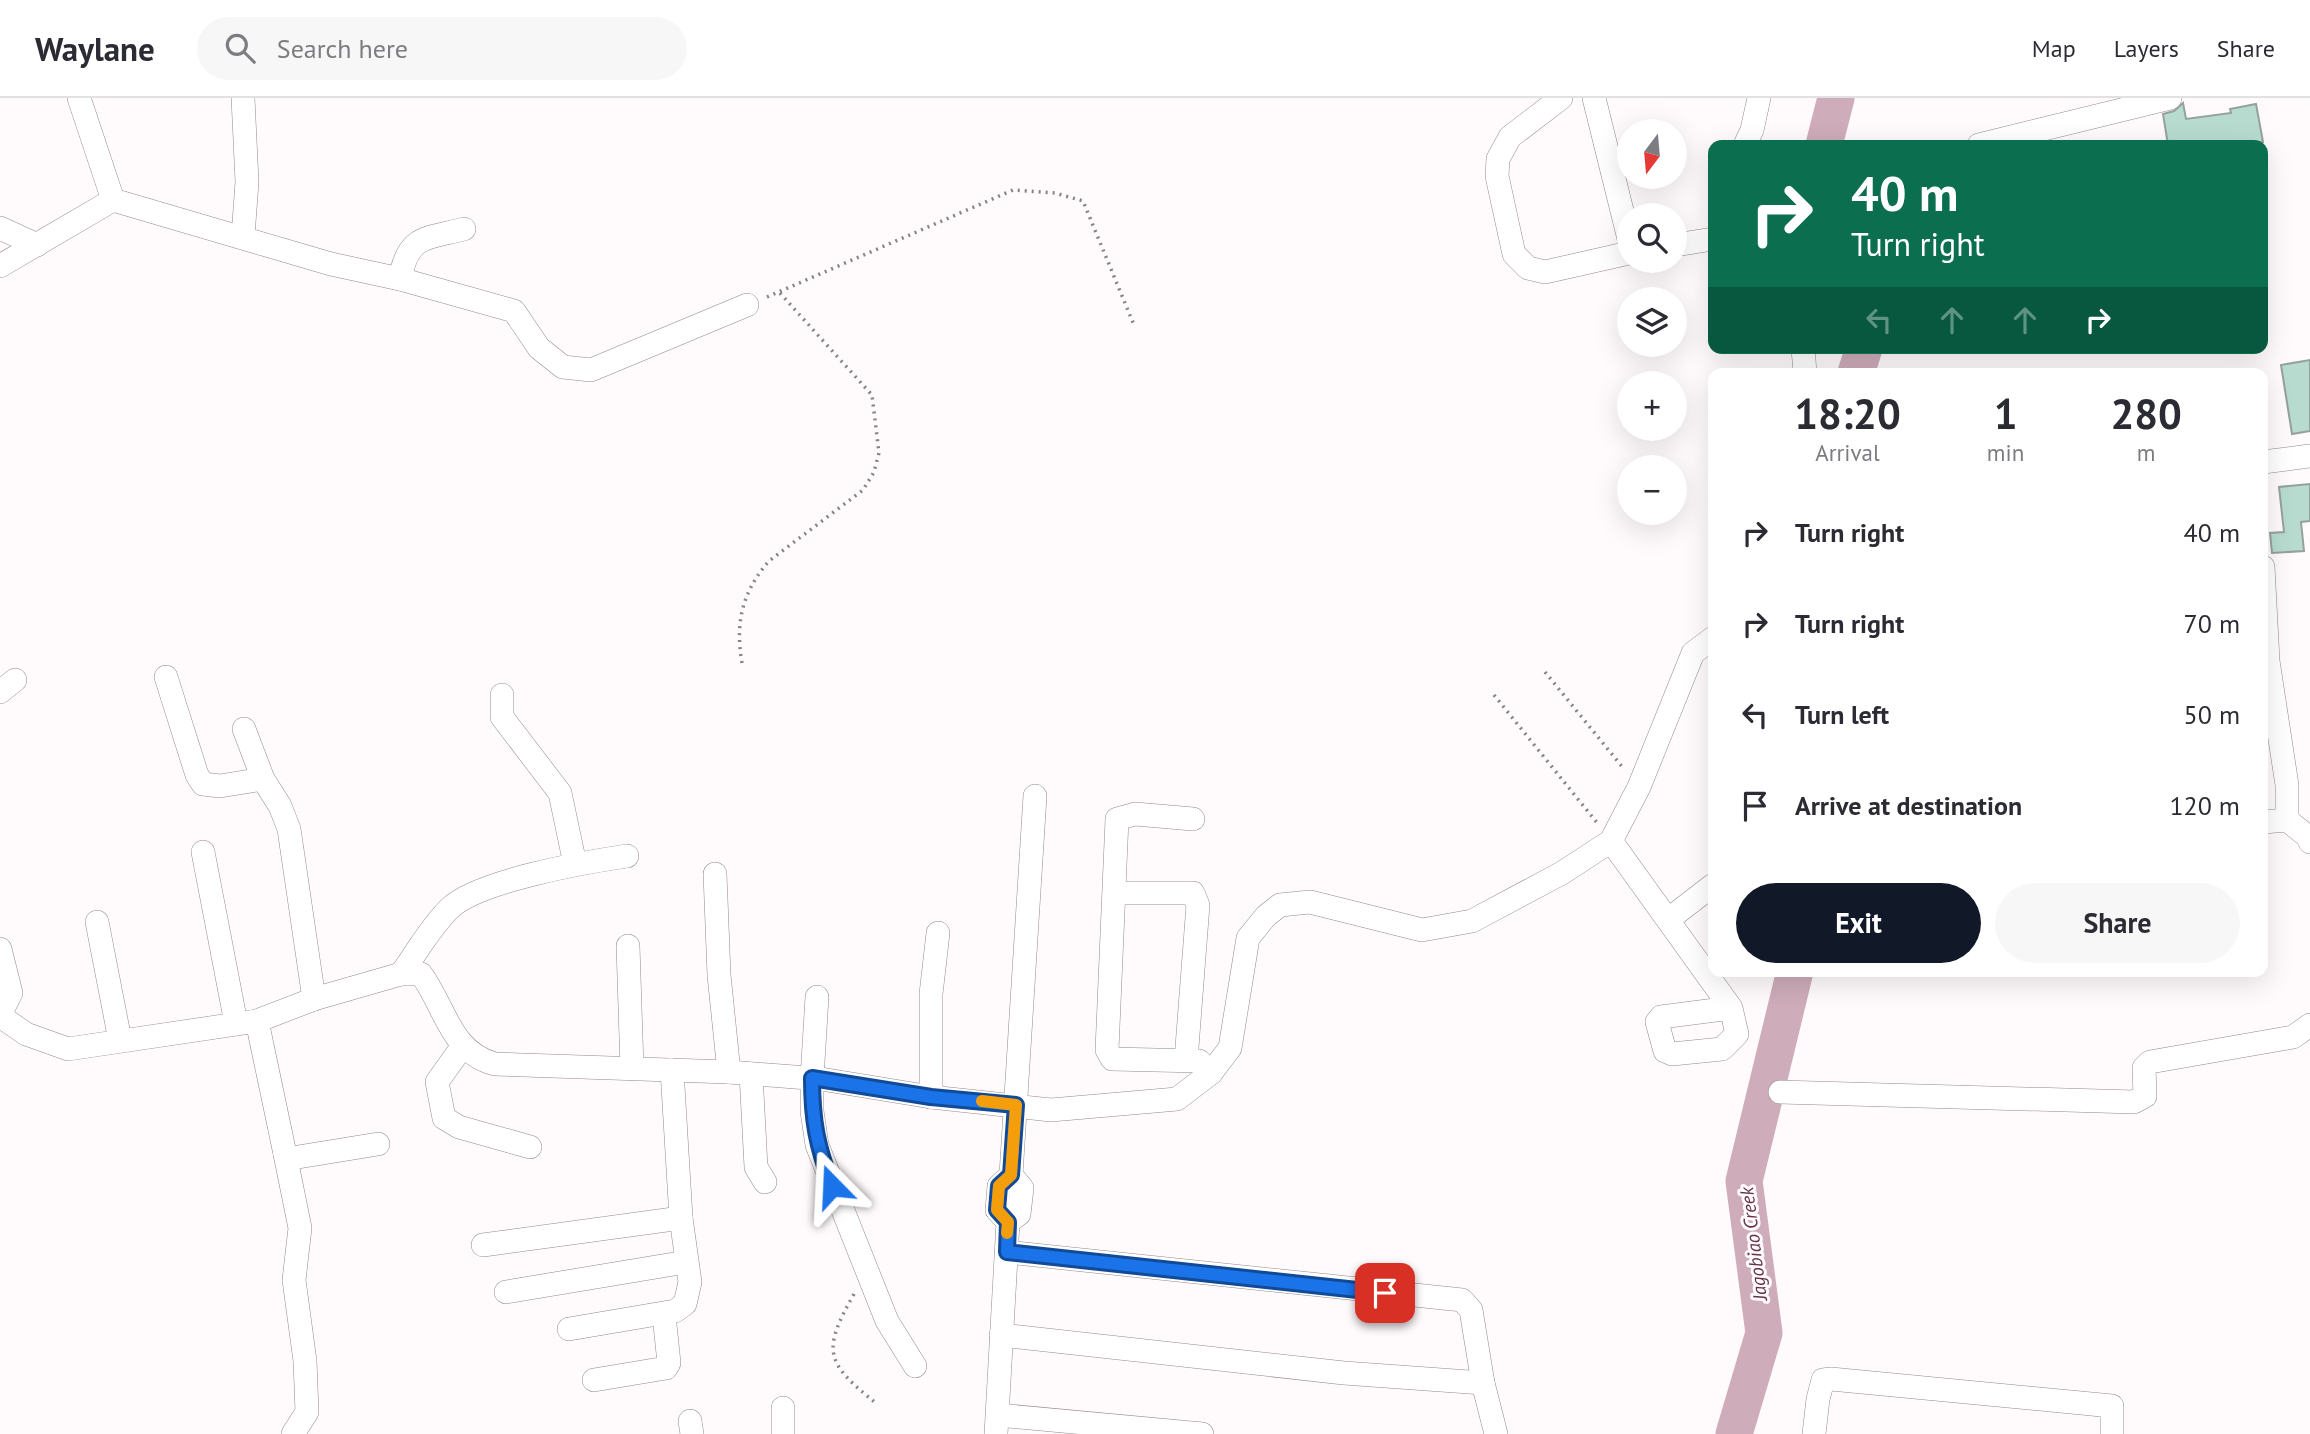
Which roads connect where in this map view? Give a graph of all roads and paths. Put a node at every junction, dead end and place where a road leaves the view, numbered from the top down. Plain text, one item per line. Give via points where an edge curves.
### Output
1 (79, 98) edge
2 (243, 98) edge
3 (1561, 98) edge
4 (1594, 98) edge
5 (1759, 98) edge
6 (2170, 98) edge
7 (1748, 140) edge
8 (1999, 140) edge
9 (113, 200) junction
10 (1620, 203) edge
11 (0, 228) edge
12 (464, 229) dead end
13 (243, 236) junction
14 (1708, 240) edge
15 (1687, 243) edge
16 (37, 245) junction
17 (1617, 256) edge
18 (0, 266) edge
19 (400, 279) junction
20 (779, 292) junction
21 (747, 305) joint
22 (1135, 325) dead end
23 (2310, 456) edge
24 (2268, 461) edge
25 (1708, 641) edge
26 (742, 663) dead end
27 (1545, 672) dead end
28 (166, 677) dead end
29 (2268, 678) edge
30 (502, 695) dead end
31 (1494, 695) dead end
32 (244, 729) dead end
33 (263, 779) junction
34 (1639, 787) junction
35 (1035, 796) dead end
36 (1193, 819) dead end
37 (2287, 820) junction
38 (2268, 822) edge
39 (1611, 841) junction
40 (2310, 842) edge
41 (203, 852) dead end
42 (627, 856) dead end
43 (575, 864) junction
44 (715, 874) dead end
45 (1708, 889) edge
46 (1116, 893) junction
47 (1669, 919) junction
48 (97, 922) dead end
49 (938, 933) dead end
50 (628, 946) dead end
51 (0, 949) edge
52 (401, 974) junction
53 (1708, 975) edge
54 (1709, 977) edge
55 (817, 997) dead end
56 (314, 999) junction
57 (1731, 1008) dead end
58 (0, 1015) edge
59 (247, 1022) junction
60 (2310, 1025) edge
61 (120, 1040) junction
62 (462, 1047) junction
63 (1186, 1060) junction
64 (632, 1068) junction
65 (672, 1070) junction
66 (740, 1073) junction
67 (1211, 1073) junction
68 (812, 1078) junction
69 (1780, 1092) dead end
70 (931, 1097) junction
71 (1016, 1105) junction
72 (378, 1144) dead end
73 (530, 1146) dead end
74 (285, 1154) junction
75 (765, 1182) dead end
76 (681, 1218) junction
77 (483, 1245) dead end
78 (1007, 1252) junction
79 (686, 1262) junction
80 (866, 1263) junction
81 (506, 1292) dead end
82 (664, 1315) junction
83 (569, 1329) dead end
84 (1001, 1335) junction
85 (915, 1366) dead end
86 (594, 1380) dead end
87 (1483, 1383) junction
88 (877, 1404) dead end
89 (783, 1408) dead end
90 (997, 1424) edge
91 (293, 1434) edge
92 (783, 1434) edge
93 (1202, 1434) edge
94 (1496, 1434) edge
95 (1814, 1434) edge
96 (2112, 1434) edge

1 - 9 street
2 - 13 street via 247,182
3 - 17 street via 1510,137 1498,159 1497,176 1514,254 1528,268 1545,272
4 - 10 street
5 - 7 street
6 - 8 street
9 - 13 street
9 - 16 street
11 - 16 street
12 - 19 street via 412,247 404,257
13 - 19 street via 331,264
14 - 15 street
16 - 18 street
19 - 21 street via 514,311 539,348 563,367 591,370
20 - 21 path
20 - 22 path via 1013,190 1055,193 1083,201
20 - 26 path via 872,394 880,453 863,490 769,561 756,576 739,616
23 - 24 street
25 - 34 street via 1693,653
27 - 34 path
28 - 33 street via 203,784
29 - 37 street via 2287,785
30 - 43 street via 502,717 560,793
31 - 39 path
32 - 33 street
33 - 56 street via 289,829
34 - 39 street
35 - 71 street
36 - 46 street via 1135,814 1117,819
37 - 38 street
37 - 40 street
39 - 47 street
39 - 67 street via 1472,921 1422,930 1310,902 1280,905 1248,938 1230,1048
41 - 59 street
42 - 43 street
43 - 52 street via 458,902
44 - 66 street via 719,975
45 - 47 street
46 - 63 street via 1107,1050 1112,1059
46 - 63 street via 1193,893 1198,905
47 - 53 street
48 - 61 street
49 - 70 street via 931,994
50 - 64 street
51 - 58 street via 11,993
52 - 56 street
52 - 62 street via 421,974
54 - 57 street
55 - 68 street
56 - 59 street
58 - 61 street via 26,1034 68,1049
59 - 61 street
59 - 74 street
60 - 69 street via 2293,1037 2150,1062 2144,1068 2144,1096 2134,1102
62 - 64 street via 477,1059 495,1064
62 - 73 street via 438,1082 444,1118 459,1127
63 - 67 street via 1199,1061
64 - 65 street
65 - 66 street
65 - 76 street
66 - 68 street
66 - 75 street via 756,1167
67 - 71 street via 1177,1099 1051,1110
68 - 70 street
68 - 80 street via 817,1145
70 - 71 street
71 - 78 street via 1011,1175 999,1186 997,1210 1008,1222
72 - 74 street via 292,1158
74 - 91 street via 300,1228 294,1280 307,1412
76 - 77 street
76 - 79 street
78 - 84 street
78 - 87 street via 1462,1300 1471,1310
79 - 81 street
79 - 82 street via 690,1282 685,1304
80 - 85 street via 887,1321
80 - 88 path via 832,1342 840,1372
82 - 83 street
82 - 86 street via 666,1368
84 - 87 street via 1344,1373
84 - 90 street
87 - 94 street
89 - 92 street
90 - 93 street
95 - 96 street via 1823,1380 1831,1379 2112,1406

